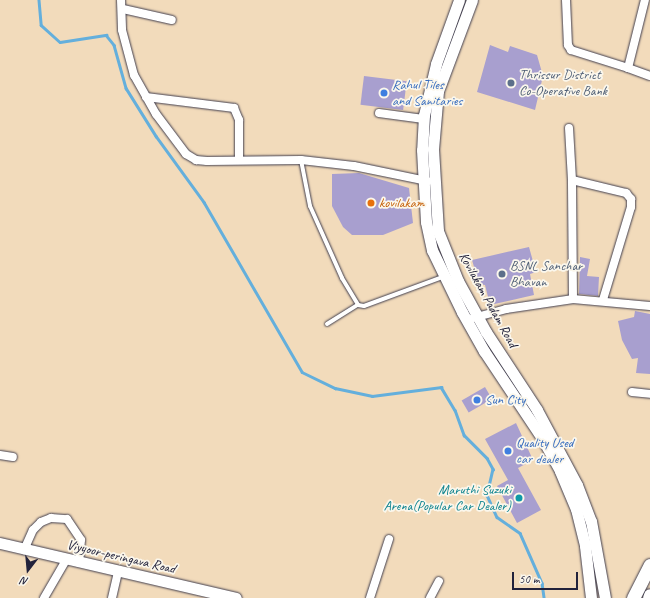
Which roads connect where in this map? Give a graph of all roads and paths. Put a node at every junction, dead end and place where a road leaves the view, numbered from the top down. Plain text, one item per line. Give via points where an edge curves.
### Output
1 (121, 0) edge
2 (459, 0) edge
3 (472, 0) edge
4 (566, 0) edge
5 (645, 0) edge
6 (123, 9) junction
7 (172, 20) dead end
8 (628, 68) junction
9 (650, 76) edge
10 (146, 97) junction
11 (379, 113) dead end
12 (424, 119) junction
13 (570, 128) dead end
14 (239, 160) junction
15 (301, 160) junction
16 (423, 180) junction
17 (572, 180) junction
18 (434, 183) junction
19 (444, 277) junction
20 (573, 298) junction
21 (603, 300) junction
22 (358, 305) junction
23 (650, 306) edge
24 (472, 318) junction
25 (328, 324) dead end
26 (632, 392) dead end
27 (650, 394) edge
28 (0, 455) edge
29 (13, 457) dead end
30 (389, 539) dead end
31 (0, 543) edge
32 (24, 550) junction
33 (66, 560) junction
34 (79, 563) junction
35 (650, 565) edge
36 (118, 572) junction
37 (439, 581) dead end
38 (44, 598) edge
39 (112, 598) edge
40 (231, 598) edge
41 (370, 598) edge
42 (430, 598) edge
43 (591, 598) edge
44 (604, 598) edge
45 (633, 598) edge

1 - 6 street
2 - 12 main road, Kovilakam Padam Road via 436,64
3 - 18 main road, Kovilakam Padam Road via 438,91 434,118
4 - 8 street via 568,45 571,50
5 - 8 street
6 - 7 street
6 - 10 street via 122,30 134,75
8 - 9 street
10 - 14 street via 186,154 202,160
10 - 14 street via 234,108 239,120
11 - 12 street
12 - 16 main road, Kovilakam Padam Road
13 - 17 street
14 - 15 street
15 - 16 street via 354,166
15 - 22 lane via 310,206 342,278
16 - 18 street
16 - 19 main road, Kovilakam Padam Road via 426,222 432,250
17 - 20 street
17 - 21 street via 626,194 631,199 632,208
18 - 24 main road, Kovilakam Padam Road via 438,231
19 - 22 lane via 364,306
19 - 24 main road, Kovilakam Padam Road
20 - 21 street
20 - 24 street
21 - 23 street
22 - 25 lane
24 - 43 main road, Kovilakam Padam Road via 560,471 576,509 586,546
24 - 44 main road, Kovilakam Padam Road via 537,410 577,485 591,521
26 - 27 street
28 - 29 street
30 - 41 street
31 - 32 main road, Viyyoor-peringava Road
32 - 33 main road, Viyyoor-peringava Road
32 - 34 street via 33,530 41,522 51,518 67,519 81,540
33 - 34 main road, Viyyoor-peringava Road
33 - 38 street
34 - 36 main road, Viyyoor-peringava Road
35 - 45 main road
36 - 39 street
36 - 40 main road, Viyyoor-peringava Road
37 - 42 street

